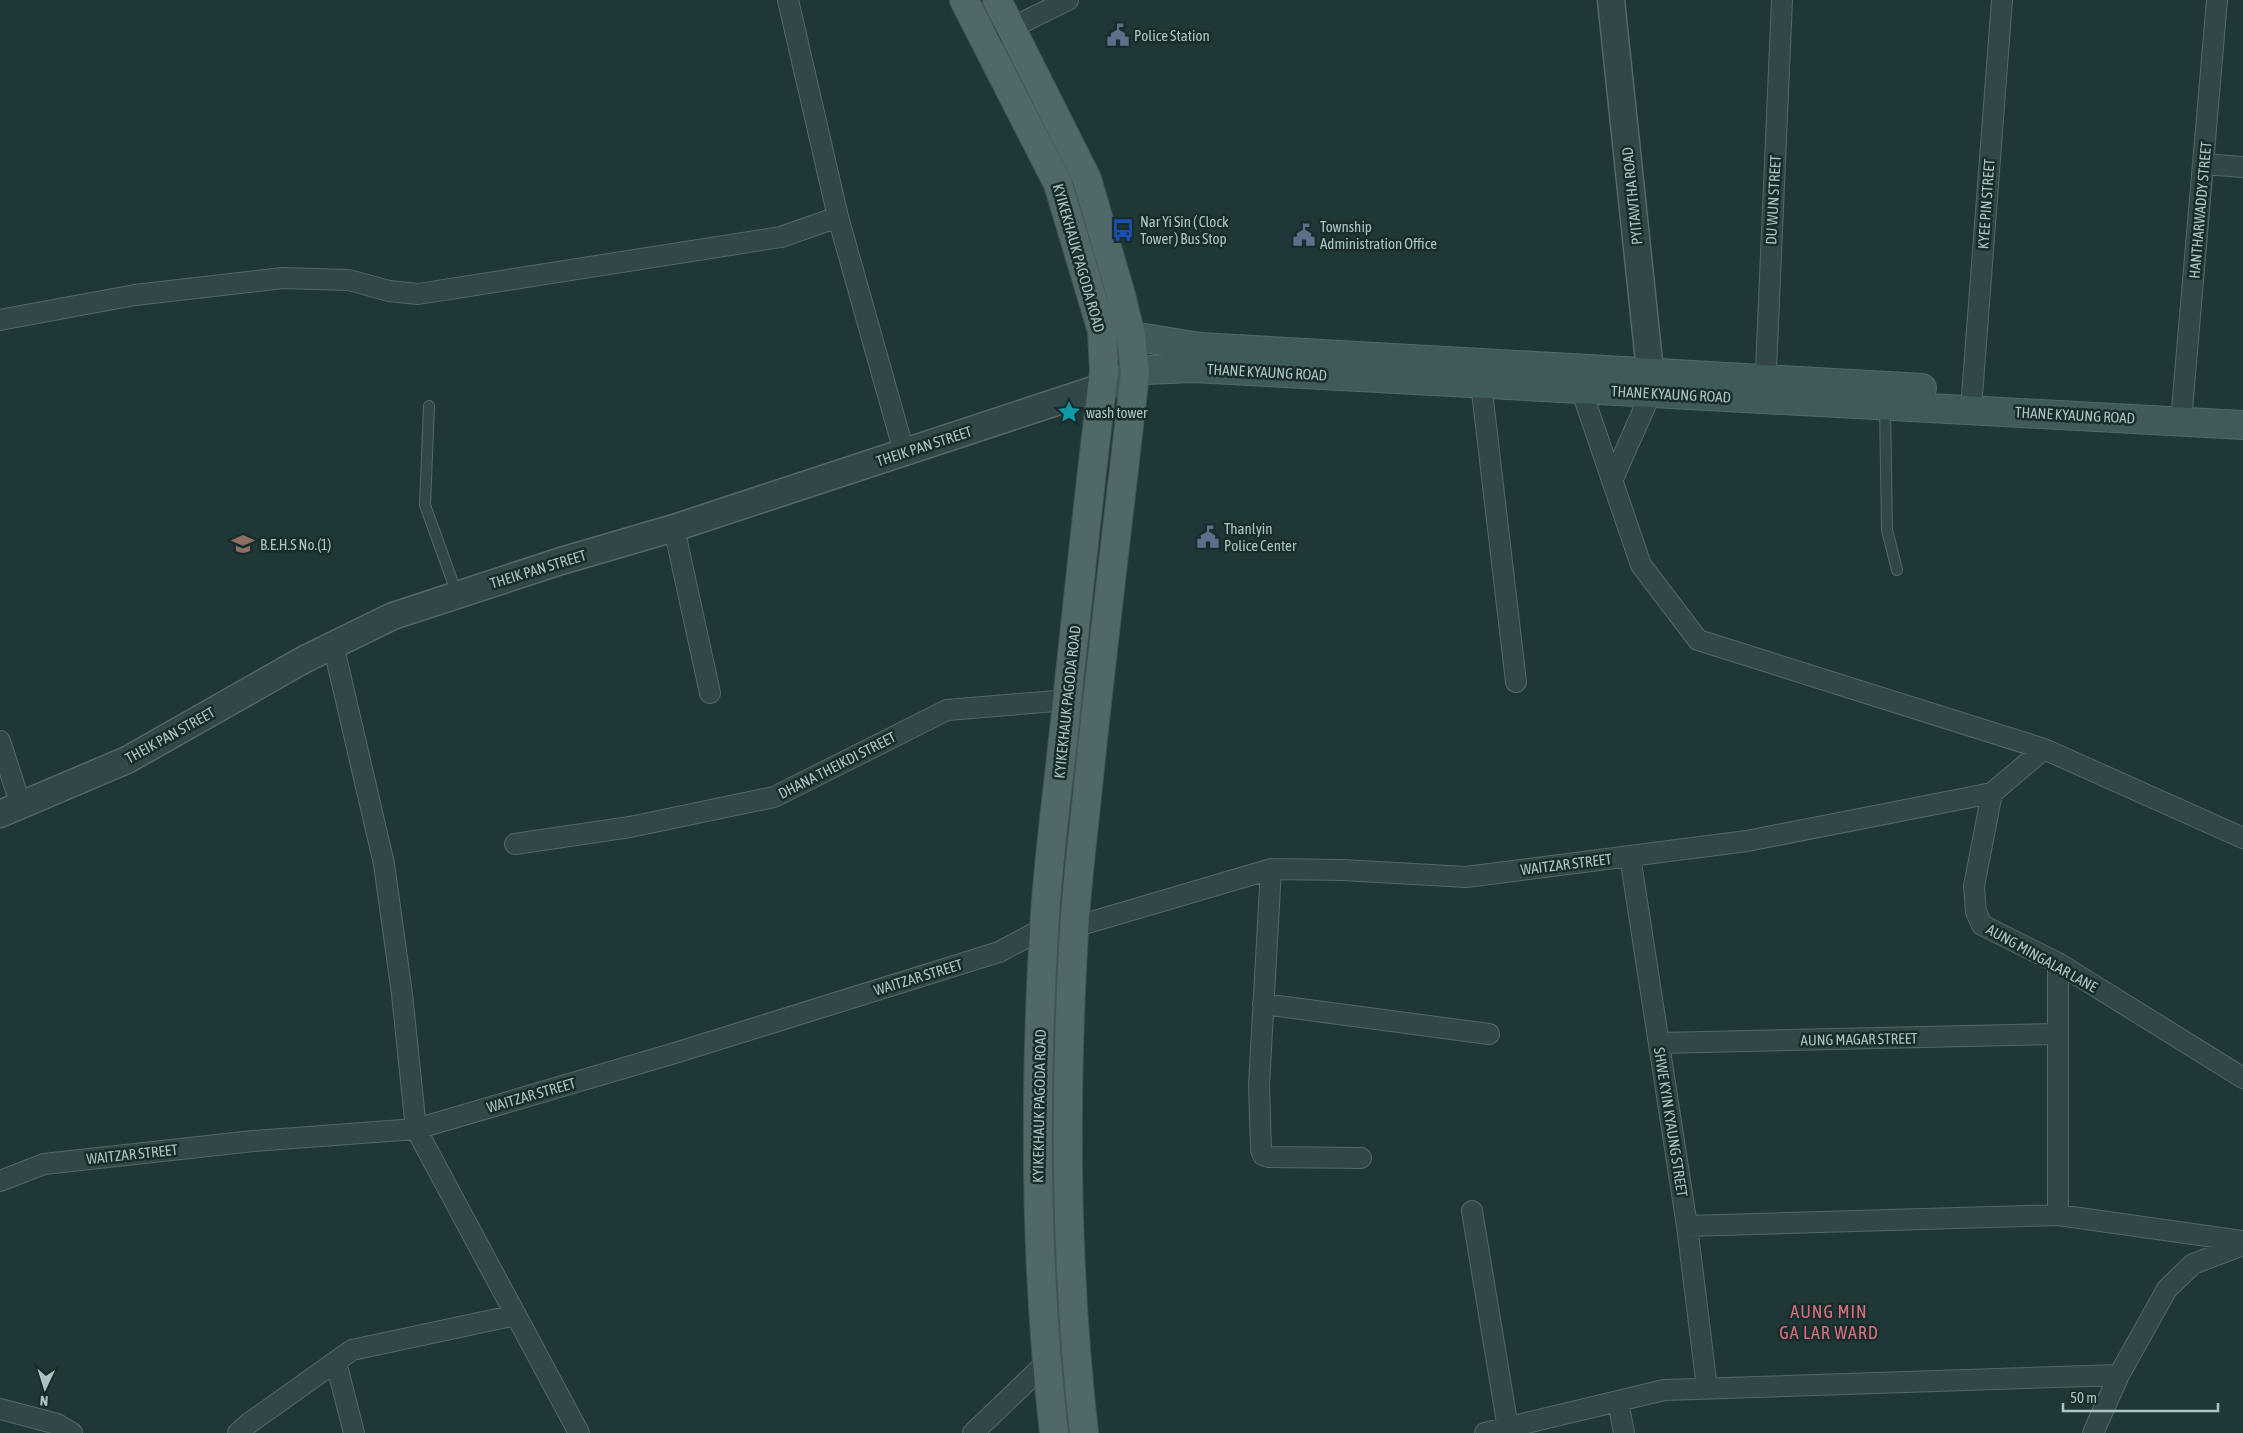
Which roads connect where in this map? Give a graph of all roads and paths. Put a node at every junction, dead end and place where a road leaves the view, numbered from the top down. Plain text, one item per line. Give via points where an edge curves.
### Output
1 (788, 0) edge
2 (964, 0) edge
3 (997, 0) edge
4 (1068, 0) edge
5 (1611, 0) edge
6 (1782, 0) edge
7 (2002, 0) edge
8 (2217, 0) edge
9 (1012, 29) junction
10 (985, 39) junction
11 (2204, 164) junction
12 (2243, 167) edge
13 (838, 217) junction
14 (0, 320) edge
15 (1102, 331) junction
16 (1131, 336) junction
17 (1134, 373) junction
18 (1650, 382) junction
19 (1481, 383) junction
20 (1102, 387) junction
21 (1765, 388) junction
22 (1581, 389) junction
23 (1885, 395) junction
24 (1972, 400) junction
25 (429, 406) dead end
26 (2243, 409) edge
27 (2182, 413) junction
28 (2243, 424) edge
29 (904, 452) junction
30 (1612, 481) junction
31 (674, 528) junction
32 (1897, 570) dead end
33 (458, 595) junction
34 (333, 644) junction
35 (1516, 682) dead end
36 (710, 693) dead end
37 (1068, 700) junction
38 (0, 741) edge
39 (2044, 749) junction
40 (1992, 794) junction
41 (10, 810) edge
42 (2243, 838) edge
43 (515, 844) dead end
44 (1630, 856) junction
45 (1271, 869) junction
46 (1074, 927) junction
47 (1044, 928) junction
48 (2058, 963) junction
49 (1263, 1004) junction
50 (1489, 1034) dead end
51 (2058, 1034) junction
52 (1660, 1043) junction
53 (2243, 1078) edge
54 (416, 1129) junction
55 (1361, 1158) dead end
56 (0, 1180) edge
57 (1472, 1211) dead end
58 (2058, 1215) junction
59 (1687, 1226) junction
60 (2243, 1241) edge
61 (2243, 1245) edge
62 (516, 1314) junction
63 (336, 1362) junction
64 (1046, 1363) junction
65 (2119, 1375) junction
66 (1707, 1388) junction
67 (1618, 1401) junction
68 (0, 1408) edge
69 (1508, 1428) junction
70 (72, 1433) edge
71 (238, 1433) edge
72 (354, 1433) edge
73 (579, 1433) edge
74 (973, 1433) edge
75 (1054, 1433) edge
76 (1084, 1433) edge
77 (1485, 1433) edge
78 (1624, 1433) edge
79 (2093, 1433) edge

1 - 13 street
2 - 10 main road, KYIKEKHAUK PAGODA ROAD
3 - 9 main road, KYIKEKHAUK PAGODA ROAD
4 - 9 street
5 - 18 street, PYITAWTHA ROAD
6 - 21 street, DU WUN STREET
7 - 24 street, KYEE PIN STREET
8 - 11 street, HANTHARWADDY STREET
9 - 10 street
9 - 16 main road, KYIKEKHAUK PAGODA ROAD via 1087,178
10 - 15 main road, KYIKEKHAUK PAGODA ROAD via 1058,184
11 - 12 street
11 - 27 street, HANTHARWADDY STREET
13 - 14 street via 781,237 418,294 389,291 350,280 283,278 136,294
13 - 29 street
15 - 16 main road, THANE KYAUNG ROAD
15 - 20 main road, KYIKEKHAUK PAGODA ROAD
16 - 17 main road, KYIKEKHAUK PAGODA ROAD
16 - 18 main road, THANE KYAUNG ROAD via 1200,347 1478,364
17 - 19 main road, THANE KYAUNG ROAD via 1193,368
17 - 20 main road, THANE KYAUNG ROAD
17 - 46 main road, KYIKEKHAUK PAGODA ROAD
18 - 21 main road, THANE KYAUNG ROAD
18 - 22 main road, THANE KYAUNG ROAD
18 - 30 street
19 - 22 main road, THANE KYAUNG ROAD
19 - 35 street
20 - 29 street, THEIK PAN STREET
20 - 37 main road, KYIKEKHAUK PAGODA ROAD
21 - 23 main road, THANE KYAUNG ROAD
22 - 30 street
23 - 24 main road, THANE KYAUNG ROAD
23 - 32 lane via 1886,530
24 - 27 main road, THANE KYAUNG ROAD
25 - 33 lane via 425,505
26 - 27 main road, THANE KYAUNG ROAD
27 - 28 main road, THANE KYAUNG ROAD
29 - 31 street, THEIK PAN STREET
30 - 39 street via 1641,565 1698,640
31 - 33 street, THEIK PAN STREET
31 - 36 street
33 - 34 street, THEIK PAN STREET via 393,616
34 - 41 street, THEIK PAN STREET via 128,760
34 - 54 street via 384,864
37 - 43 street, DHANA THEIKDI STREET via 947,710 774,798 630,827
37 - 47 main road, KYIKEKHAUK PAGODA ROAD
38 - 41 street
39 - 40 street
39 - 42 street
40 - 44 street, WAITZAR STREET via 1747,841
40 - 48 street, AUNG MINGALAR LANE via 1974,886 1979,918 1982,925
44 - 45 street, WAITZAR STREET via 1466,877
44 - 52 street, SHWE KYIN KYAUNG STREET
45 - 46 street, WAITZAR STREET
45 - 49 street
46 - 76 main road, KYIKEKHAUK PAGODA ROAD via 1069,1028 1068,1196 1076,1364
47 - 54 street, WAITZAR STREET via 999,952 675,1053
47 - 64 main road, KYIKEKHAUK PAGODA ROAD via 1038,1195
48 - 51 street
48 - 53 street, AUNG MINGALAR LANE
49 - 50 street
49 - 55 street via 1259,1085 1263,1155
51 - 52 street, AUNG MAGAR STREET
51 - 58 street
52 - 59 street, SHWE KYIN KYAUNG STREET
54 - 56 street, WAITZAR STREET via 253,1141 44,1164
54 - 62 street
57 - 69 street
58 - 59 street
58 - 60 street
59 - 66 street, SHWE KYIN KYAUNG STREET
61 - 65 street via 2193,1264 2167,1290
62 - 63 street via 352,1350
62 - 73 street
63 - 71 street
63 - 72 street
64 - 74 street
64 - 75 main road, KYIKEKHAUK PAGODA ROAD
65 - 66 street
65 - 79 street
66 - 67 street via 1664,1390
67 - 69 street
67 - 78 street
68 - 70 street via 56,1424
69 - 77 street

